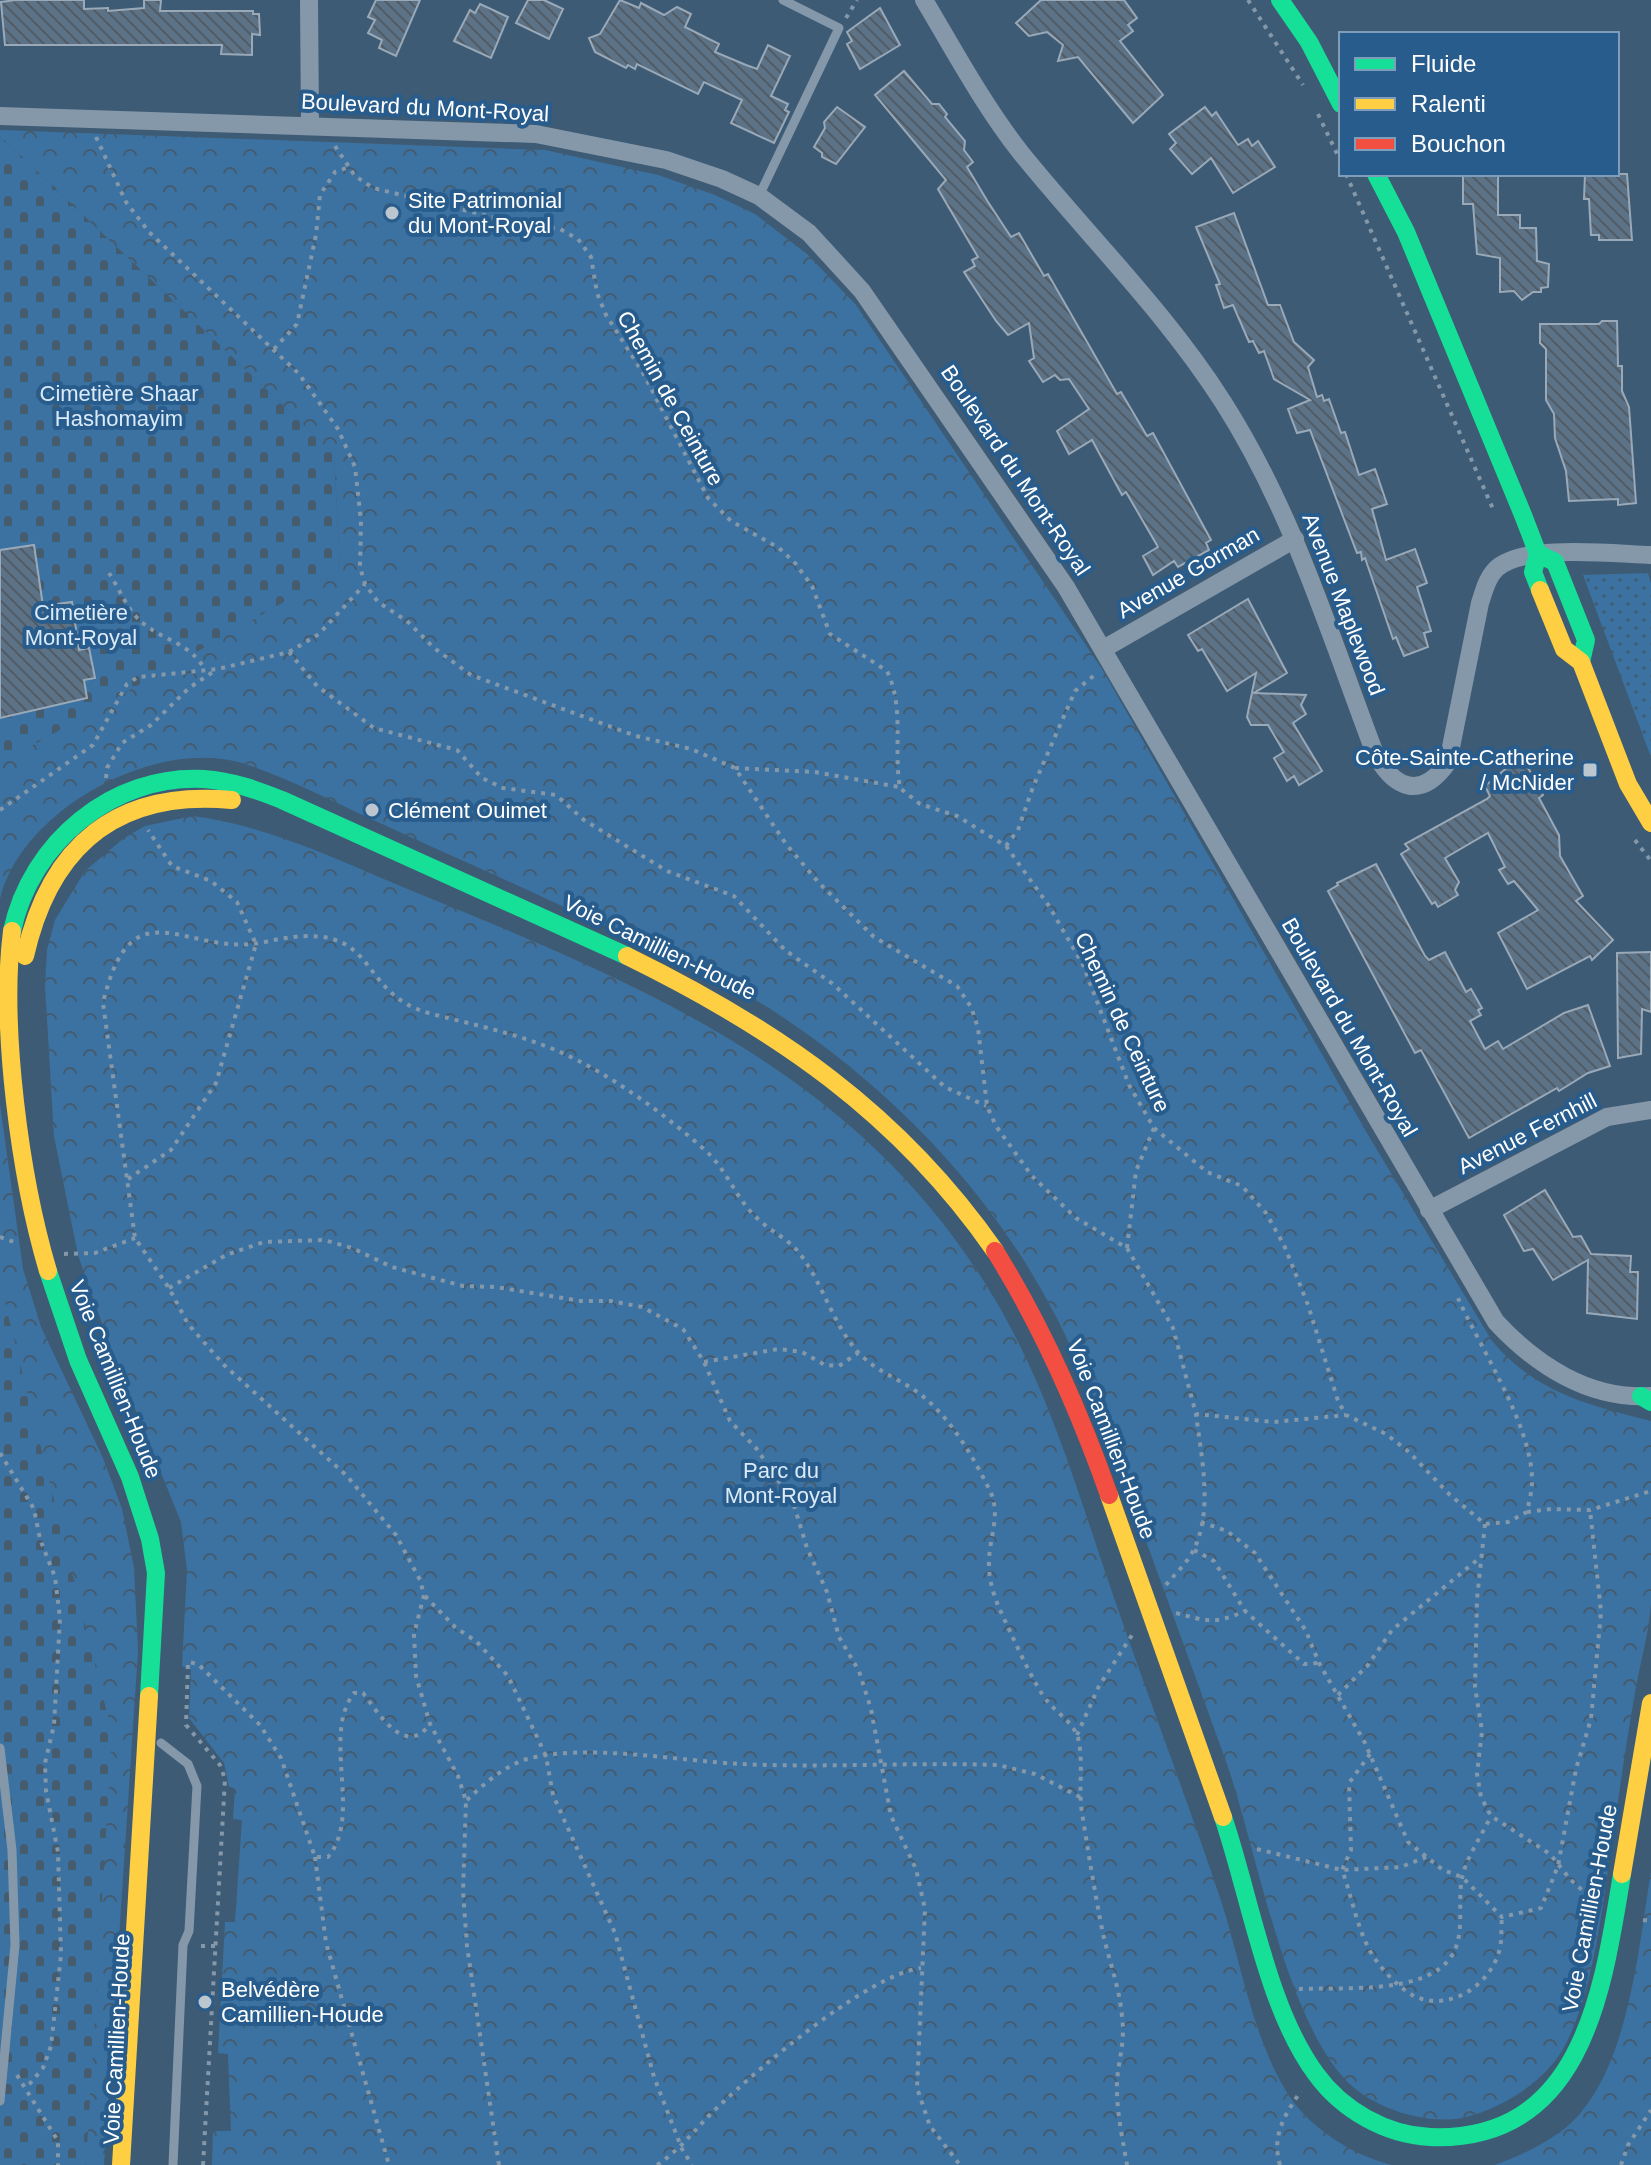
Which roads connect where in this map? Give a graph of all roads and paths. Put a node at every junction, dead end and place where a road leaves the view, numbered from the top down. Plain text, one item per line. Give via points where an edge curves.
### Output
1 (309, 0) edge
2 (783, 0) edge
3 (857, 0) edge
4 (924, 0) edge
5 (1248, 0) edge
6 (1308, 0) edge
7 (1284, 6) edge
8 (839, 28) junction
9 (1305, 89) dead end
10 (1339, 100) edge
11 (1317, 111) dead end
12 (0, 116) edge
13 (310, 124) junction
14 (95, 135) dead end
15 (334, 143) dead end
16 (1339, 158) edge
17 (349, 167) junction
18 (1347, 176) edge
19 (1377, 176) edge
20 (759, 196) junction
21 (274, 349) junction
22 (1496, 516) dead end
23 (1295, 539) junction
24 (1538, 554) junction
25 (1651, 555) edge
26 (109, 573) dead end
27 (365, 584) junction
28 (1105, 648) junction
29 (289, 652) junction
30 (204, 668) junction
31 (218, 669) junction
32 (1102, 669) dead end
33 (735, 768) junction
34 (900, 788) junction
35 (104, 801) junction
36 (135, 808) junction
37 (0, 810) edge
38 (1651, 823) edge
39 (1006, 846) junction
40 (256, 944) junction
41 (987, 1106) junction
42 (1651, 1110) edge
43 (1154, 1128) junction
44 (128, 1179) junction
45 (1429, 1210) junction
46 (0, 1237) edge
47 (135, 1238) junction
48 (16, 1243) dead end
49 (1127, 1248) junction
50 (78, 1255) dead end
51 (169, 1288) junction
52 (1457, 1297) dead end
53 (858, 1353) junction
54 (704, 1362) junction
55 (1648, 1399) edge
56 (1346, 1415) junction
57 (0, 1453) edge
58 (1651, 1491) edge
59 (1590, 1510) junction
60 (1527, 1512) junction
61 (1201, 1522) dead end
62 (1485, 1524) junction
63 (1194, 1550) dead end
64 (1482, 1556) junction
65 (424, 1595) junction
66 (1150, 1608) junction
67 (1245, 1611) junction
68 (1319, 1663) junction
69 (1338, 1695) junction
70 (1651, 1703) edge
71 (430, 1724) junction
72 (186, 1725) junction
73 (179, 1729) dead end
74 (161, 1743) junction
75 (0, 1748) edge
76 (1370, 1754) junction
77 (546, 1756) junction
78 (883, 1764) junction
79 (1651, 1775) edge
80 (1080, 1797) junction
81 (466, 1801) junction
82 (1491, 1816) junction
83 (1235, 1851) junction
84 (315, 1857) junction
85 (1426, 1857) junction
86 (1558, 1866) junction
87 (1342, 1870) junction
88 (1462, 1877) junction
89 (1600, 1906) dead end
90 (1502, 1917) junction
91 (1643, 1920) dead end
92 (1651, 1921) edge
93 (201, 1946) dead end
94 (216, 1946) junction
95 (922, 1967) junction
96 (1396, 1983) junction
97 (1279, 1993) junction
98 (5, 2062) junction
99 (1306, 2084) junction
100 (27, 2087) junction
101 (0, 2101) edge
102 (1651, 2110) edge
103 (682, 2149) junction
104 (58, 2165) edge
105 (121, 2165) edge
106 (133, 2165) edge
107 (173, 2165) edge
108 (203, 2165) edge
109 (389, 2165) edge
110 (499, 2165) edge
111 (657, 2165) edge
112 (692, 2165) edge
113 (960, 2165) edge
114 (1127, 2165) edge
115 (1280, 2165) edge
116 (1621, 2165) edge

1 - 13 street
2 - 8 lane
3 - 8 path
4 - 23 street, Avenue Maplewood via 1005,132 1180,338 1224,403
5 - 9 path
6 - 7 street
7 - 10 street
8 - 20 lane
11 - 16 path
12 - 13 street, Boulevard du Mont-Royal
13 - 20 street, Boulevard du Mont-Royal via 536,134 666,160
14 - 21 path via 126,202 149,232
15 - 17 path, Chemin de Ceinture
17 - 21 path via 335,172 320,195 297,324
17 - 34 path, Chemin de Ceinture via 373,188 560,229 578,239 591,257 600,304 643,373 708,498 731,521 795,563 812,586 830,634 887,671 899,710
18 - 22 path
19 - 24 street via 1412,247
20 - 28 street, Boulevard du Mont-Royal via 809,233 862,291
21 - 27 path via 318,397 355,467
23 - 24 street, Avenue Maplewood via 1374,751 1389,775 1414,788 1441,772 1454,747 1489,578 1505,563
23 - 28 street, Avenue Gorman
24 - 25 street
24 - 38 street via 1555,562 1562,577 1586,640 1581,662 1628,784
26 - 30 path via 146,626 185,646
27 - 29 path via 319,634
27 - 33 path via 378,602 471,675
28 - 45 street, Boulevard du Mont-Royal
29 - 31 path
29 - 41 path via 317,686 374,728 457,750 482,778 503,788 556,795 584,820 667,871 734,896 785,950 833,984 945,1087
30 - 31 path
30 - 37 path via 138,677 127,684 93,745
31 - 35 path via 122,743 107,768
32 - 39 path via 1075,691 1018,830
33 - 34 path via 815,772
33 - 41 path via 819,883 874,937 957,986 978,1028
34 - 39 path, Chemin de Ceinture via 920,804 957,816
35 - 66 street, Voie Camillien-Houde via 177,777 252,788 695,986 811,1058 910,1147 966,1211 1011,1276 1065,1376
35 - 105 street, Voie Camillien-Houde via 49,849 30,878 11,935 7,997 17,1134 37,1237 68,1334 133,1482 156,1573
36 - 40 path via 172,866 211,881 237,902
36 - 74 street, Voie Camillien-Houde via 92,834 50,878 28,942 24,995 35,1142 54,1253 76,1326 127,1438 164,1544
36 - 99 street, Voie Camillien-Houde via 180,795 233,800 604,955 770,1042 834,1089 911,1163 984,1254 1030,1327 1057,1383 1213,1817 1281,2035
39 - 43 path, Chemin de Ceinture via 1083,965 1129,1085
40 - 44 path via 216,1083 171,1150
40 - 44 path via 163,931 140,935 111,967 103,1003 105,1030
40 - 53 path via 318,935 343,941 407,1007 550,1048 633,1095 705,1150 758,1220 783,1235 800,1254
41 - 49 path via 1032,1176 1076,1218
42 - 45 street, Avenue Fernhill via 1607,1117
43 - 49 path via 1136,1171
43 - 56 path, Chemin de Ceinture via 1207,1172 1242,1186 1266,1213 1308,1305
44 - 47 path
45 - 55 street, Boulevard du Mont-Royal via 1485,1307 1525,1350 1569,1379
46 - 48 path
47 - 50 path
47 - 51 path
49 - 56 path via 1173,1328 1196,1414 1274,1422
51 - 54 path via 226,1255 264,1242 324,1240 392,1267 463,1286 642,1307 683,1329
51 - 65 path via 188,1324 224,1365 347,1476 396,1535
52 - 60 path via 1525,1445 1532,1481
53 - 54 path via 839,1366 778,1349
53 - 80 path via 927,1399 989,1488 996,1503 989,1563 996,1599 1047,1700 1077,1735
54 - 78 path via 730,1421 793,1502 839,1637 859,1671
56 - 62 path via 1409,1452
57 - 100 path via 34,1509 55,1577 60,1618 54,1725 45,1763 58,1852 61,1955 51,2046 43,2068
58 - 59 path
59 - 60 path
59 - 86 path via 1601,1612 1597,1664 1591,1719
60 - 62 path via 1508,1522
61 - 68 path via 1227,1531 1255,1553 1306,1631
62 - 64 path
63 - 67 path via 1214,1561
64 - 69 path via 1392,1630
64 - 82 path via 1475,1687 1482,1731 1477,1774
65 - 71 path via 414,1634 416,1676
65 - 77 path via 508,1676
66 - 67 path via 1222,1622
66 - 83 street, Voie Camillien-Houde
67 - 68 path via 1304,1664
68 - 69 path
69 - 76 path
70 - 97 street, Voie Camillien-Houde via 1596,2013 1568,2072 1532,2108 1482,2131 1445,2138 1405,2134 1371,2120 1329,2091 1309,2065
71 - 81 path
71 - 84 path via 418,1734 393,1732 363,1693 354,1693 342,1729 341,1823 335,1850 328,1857
72 - 73 path
72 - 84 path via 191,1662 260,1725 281,1758
72 - 94 path via 220,1765 225,1779
74 - 106 street, Voie Camillien-Houde
74 - 107 lane via 188,1764 197,1786
75 - 98 lane via 14,1899
76 - 85 path via 1408,1842
76 - 87 path via 1349,1783 1351,1850
77 - 78 path
77 - 81 path via 507,1769
77 - 103 path via 553,1795 615,1933 654,2077
78 - 80 path via 998,1765 1035,1774
78 - 95 path via 891,1816 916,1869 925,1909
79 - 99 street, Voie Camillien-Houde via 1602,2035 1558,2105 1499,2141 1457,2151 1422,2151 1353,2125
80 - 114 path via 1101,1924 1120,1996 1123,2054 1116,2088
81 - 110 path via 467,1946
82 - 86 path via 1550,1854
82 - 88 path
83 - 87 path via 1266,1849
83 - 97 street, Voie Camillien-Houde
84 - 109 path via 326,1943
85 - 87 path via 1401,1867
85 - 88 path
86 - 89 path
86 - 90 path via 1541,1908
87 - 96 path via 1368,1947
88 - 90 path
88 - 96 path via 1453,1955 1433,1975
90 - 96 path via 1500,1950 1487,1975 1467,1995 1440,2001 1416,1997
91 - 92 path
93 - 94 path
94 - 108 path
95 - 103 path via 902,1970 828,2014 718,2107
95 - 113 path via 917,2088 930,2126
96 - 97 path
98 - 100 path
98 - 101 lane
99 - 115 path via 1279,2128 1275,2150
100 - 104 path via 58,2141
102 - 116 path
103 - 111 path
103 - 112 path

